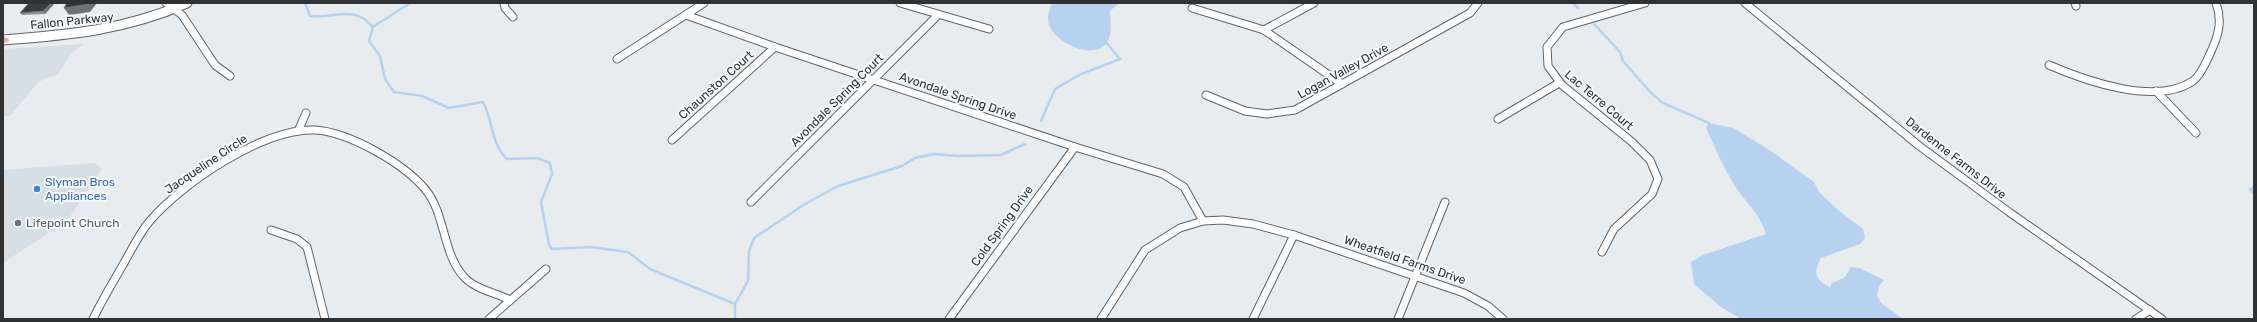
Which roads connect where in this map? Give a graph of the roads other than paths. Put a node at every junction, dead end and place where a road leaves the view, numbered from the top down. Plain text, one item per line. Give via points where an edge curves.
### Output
1 (166, 3) edge
2 (187, 3) edge
3 (504, 3) edge
4 (704, 3) edge
5 (900, 3) edge
6 (1314, 3) edge
7 (1478, 3) edge
8 (1645, 3) edge
9 (1745, 3) edge
10 (2216, 3) edge
11 (1192, 8) dead end
12 (175, 9) junction
13 (686, 15) junction
14 (938, 15) junction
15 (513, 17) dead end
16 (989, 29) dead end
17 (1264, 30) junction
18 (3, 40) edge
19 (775, 47) junction
20 (617, 59) dead end
21 (2049, 65) dead end
22 (230, 76) dead end
23 (873, 79) junction
24 (1558, 83) junction
25 (1342, 84) junction
26 (2156, 91) junction
27 (1206, 95) dead end
28 (306, 113) dead end
29 (1498, 119) dead end
30 (298, 131) junction
31 (2196, 133) dead end
32 (672, 140) dead end
33 (1075, 147) junction
34 (751, 202) dead end
35 (1444, 202) dead end
36 (1203, 221) junction
37 (271, 230) dead end
38 (1294, 235) junction
39 (1602, 252) dead end
40 (546, 269) dead end
41 (1415, 276) junction
42 (510, 300) junction
43 (2150, 310) junction
44 (93, 319) edge
45 (325, 319) edge
46 (489, 319) edge
47 (949, 319) edge
48 (1101, 319) edge
49 (1253, 319) edge
50 (1398, 319) edge
51 (1503, 319) edge
52 (2136, 319) edge
53 (2162, 319) edge

1 - 12 street
2 - 12 street, Fallon Parkway
3 - 15 street
4 - 13 street
5 - 14 street
6 - 17 street
7 - 25 street, Logan Valley Drive via 1470,13
8 - 24 street, Lac Terre Court via 1563,27 1553,34 1546,44 1544,54 1546,64
9 - 43 street, Dardenne Farms Drive via 1794,40 1970,185
10 - 26 street via 2221,23 2219,34 2200,74 2183,86
11 - 17 street
12 - 18 street, Fallon Parkway via 114,30
12 - 22 street via 182,15 215,65
13 - 19 street, Avondale Spring Drive
13 - 20 street
14 - 16 street
14 - 23 street, Avondale Spring Court
17 - 25 street
19 - 23 street, Avondale Spring Drive
19 - 32 street, Chaunston Court
21 - 26 street via 2112,87
23 - 33 street, Avondale Spring Drive
23 - 34 street, Avondale Spring Court
24 - 29 street
24 - 39 street, Lac Terre Court via 1644,152 1658,179 1653,193 1609,235
25 - 27 street, Logan Valley Drive via 1295,110 1267,114 1246,111
26 - 31 street
28 - 30 street
30 - 42 street, Jacqueline Circle via 331,132 349,139 384,156 422,186 434,204 452,257 464,278
30 - 44 street, Jacqueline Circle via 272,137 247,148 164,206 137,240
33 - 36 street, Avondale Spring Drive via 1150,169 1176,180 1189,192
33 - 47 street, Cold Spring Drive
35 - 41 street
36 - 38 street, Wheatfield Farms Drive via 1239,221
36 - 48 street, Wheatfield Farms Drive via 1180,228 1145,250
37 - 45 street via 297,239 307,247
38 - 41 street, Wheatfield Farms Drive
38 - 49 street
40 - 42 street
41 - 50 street
41 - 51 street, Wheatfield Farms Drive via 1464,293 1488,306
42 - 46 street
43 - 52 street
43 - 53 street, Dardenne Farms Drive

